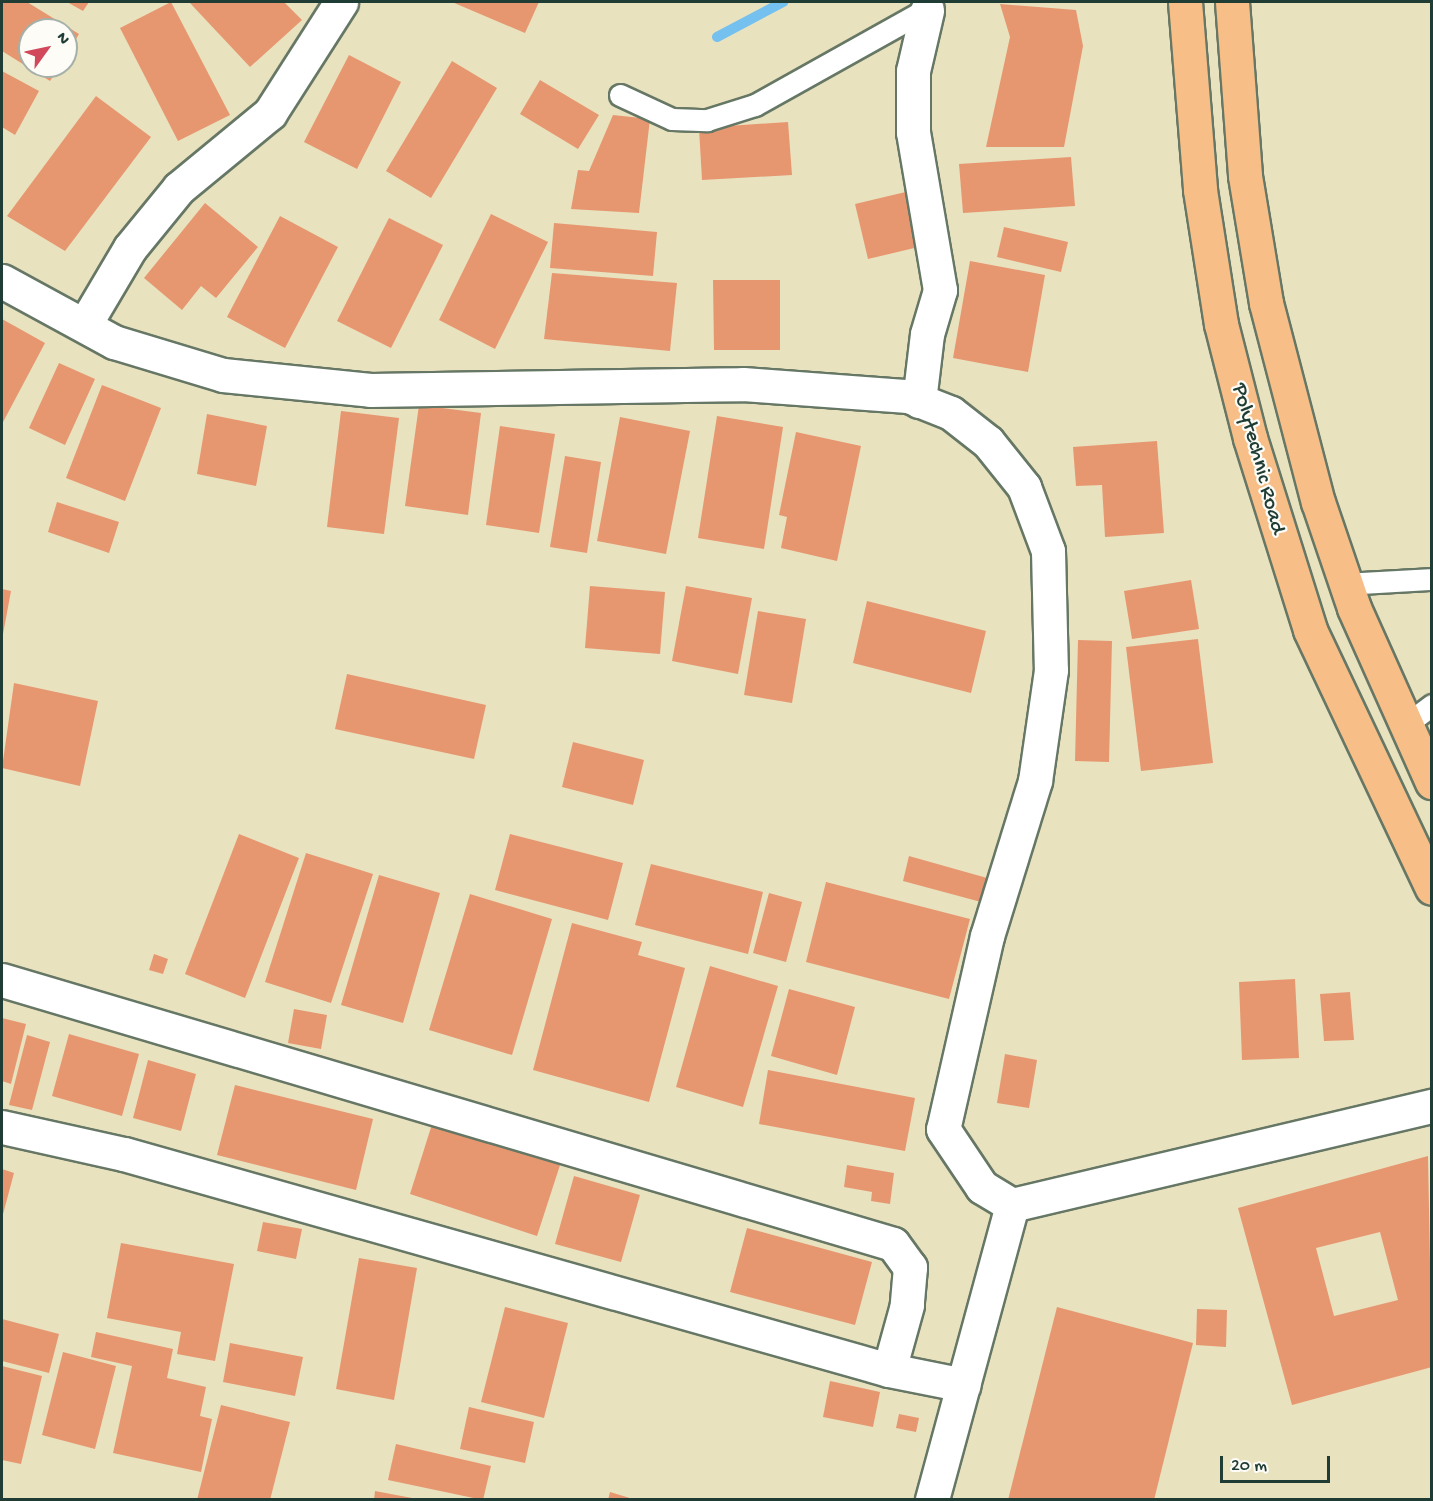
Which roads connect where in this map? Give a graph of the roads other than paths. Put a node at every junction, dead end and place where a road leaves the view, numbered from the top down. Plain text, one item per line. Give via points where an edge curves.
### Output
1 (341, 2) edge
2 (1232, 2) edge
3 (1180, 4) edge
4 (932, 6) edge
5 (620, 95) dead end
6 (2, 281) edge
7 (85, 324) junction
8 (919, 401) junction
9 (1431, 579) edge
10 (1346, 584) junction
11 (1431, 705) edge
12 (1404, 726) junction
13 (1431, 782) edge
14 (1431, 888) edge
15 (2, 980) edge
16 (1431, 1106) edge
17 (2, 1127) edge
18 (1012, 1205) junction
19 (889, 1370) junction
20 (964, 1385) junction
21 (932, 1500) edge

1 - 7 street via 270,113 179,188 130,248
2 - 10 main road via 1245,176 1266,303
3 - 14 main road, Polytechnic Road via 1200,190 1221,324 1275,528 1310,630
4 - 5 lane via 755,105 707,120 672,119
4 - 8 street via 913,71 913,132 940,290 927,334
6 - 7 street
7 - 8 street via 114,342 223,375 370,390 743,384
8 - 18 street via 951,413 988,442 1024,487 1047,551 1051,670 1035,781 987,936 943,1130 982,1187
9 - 10 lane
10 - 12 main road
11 - 12 lane
12 - 13 main road
15 - 19 street via 893,1244 910,1267 907,1305
16 - 18 street
17 - 19 street via 372,1220
18 - 20 street
19 - 20 street
20 - 21 street

